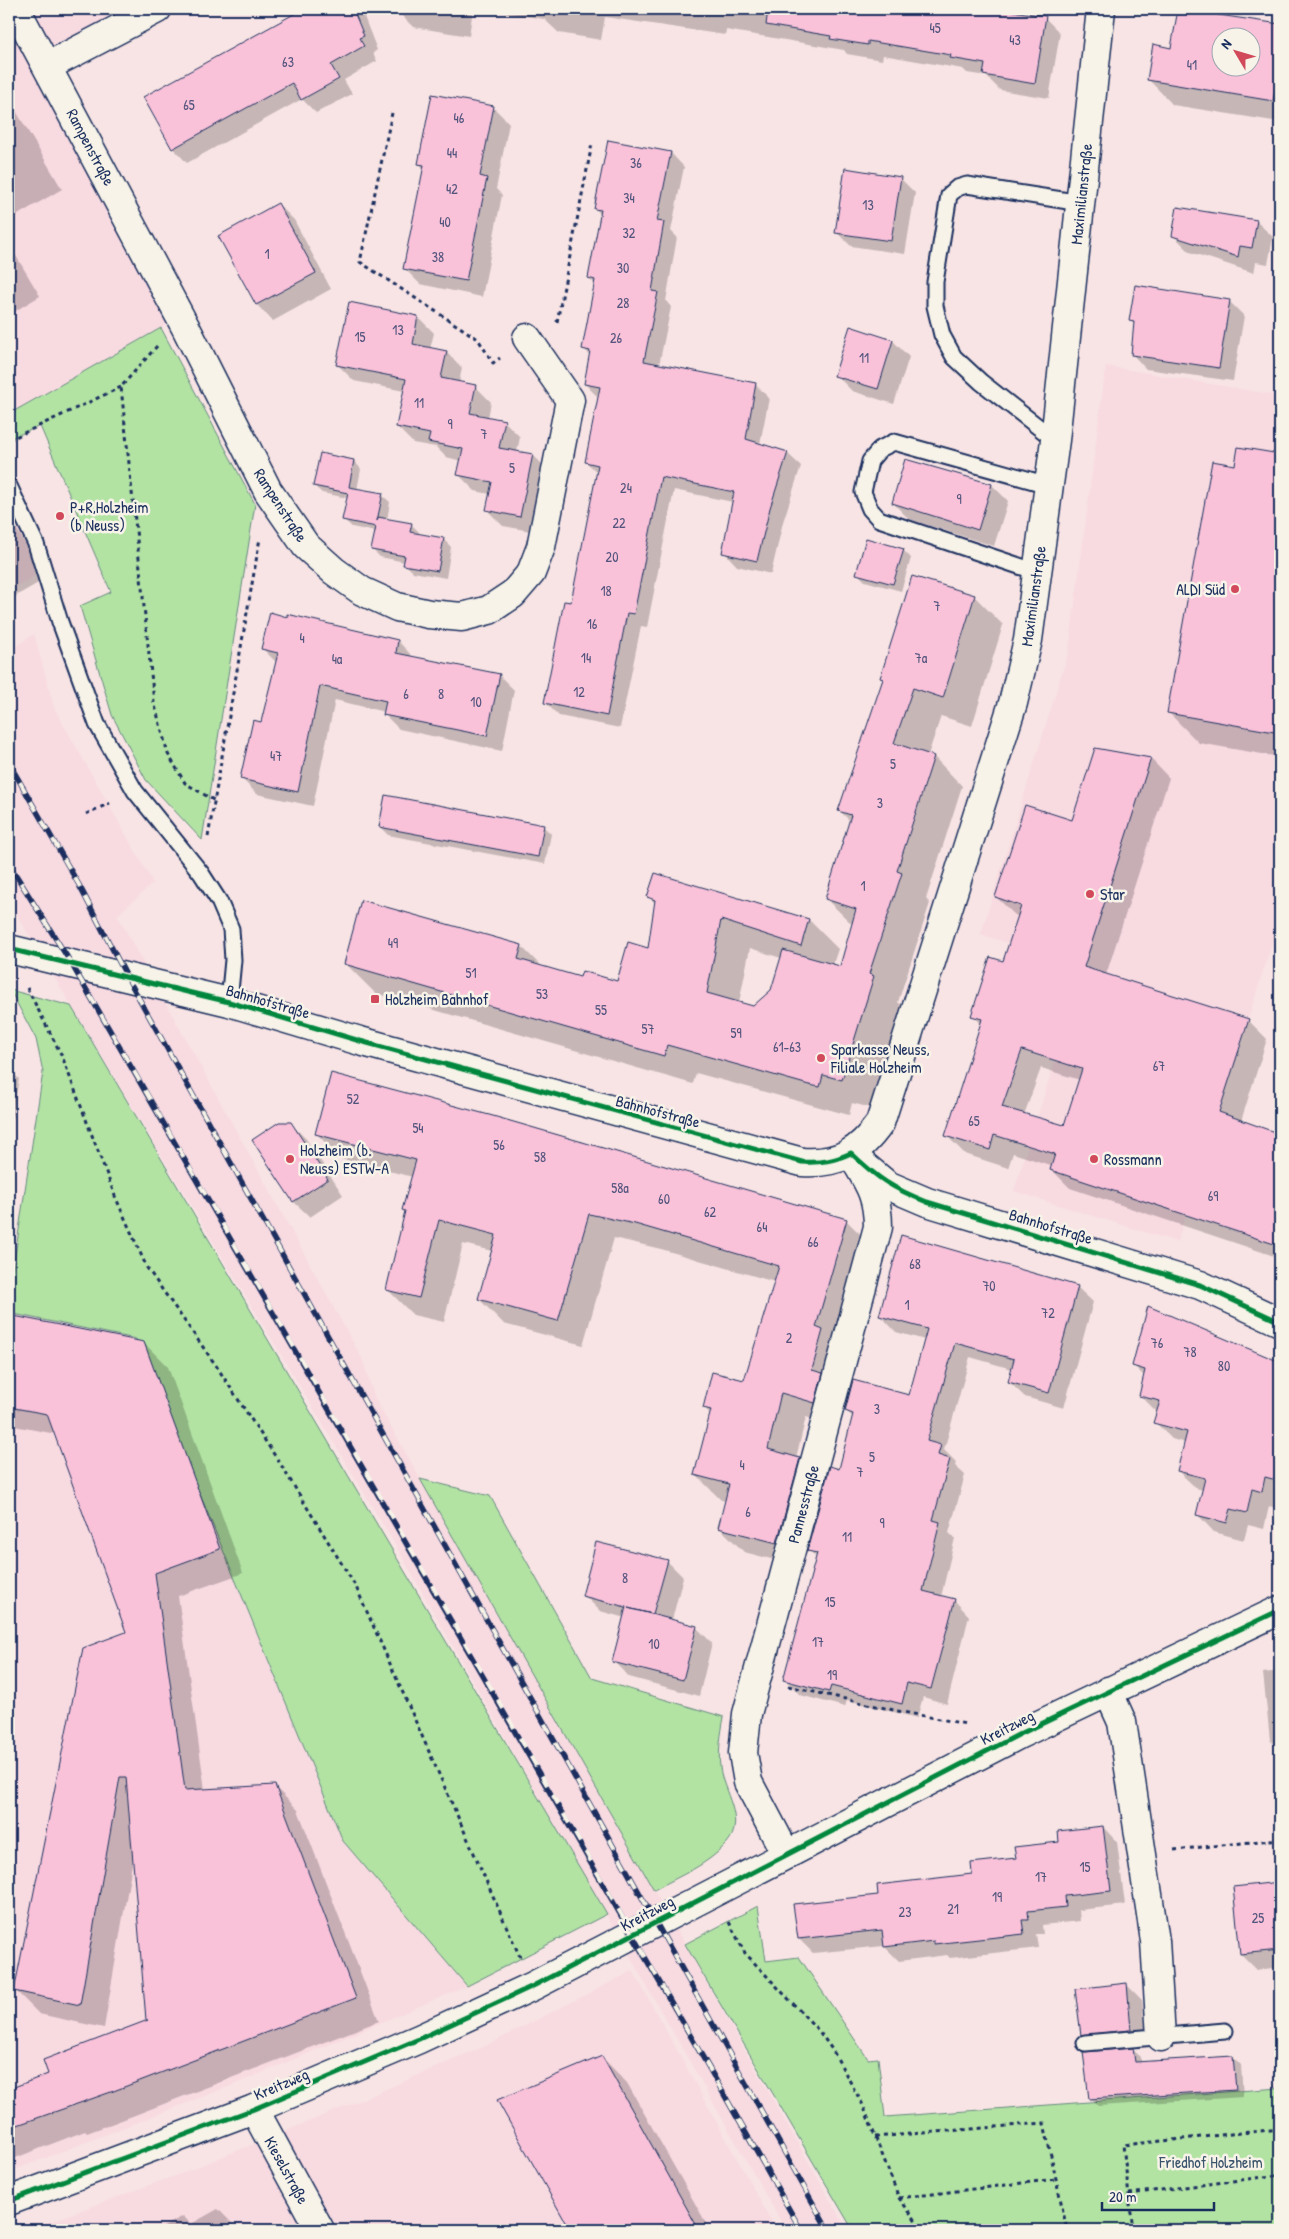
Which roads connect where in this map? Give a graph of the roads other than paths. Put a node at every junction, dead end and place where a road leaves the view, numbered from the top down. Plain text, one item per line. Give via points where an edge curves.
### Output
1 (16, 9) edge
2 (157, 9) edge
3 (1100, 9) edge
4 (48, 66) junction
5 (1081, 202) junction
6 (530, 343) road end
7 (1055, 440) junction
8 (1048, 485) junction
9 (9, 486) edge
10 (1037, 572) junction
11 (10, 949) edge
12 (229, 1002) junction
13 (851, 1153) junction
14 (1280, 1322) edge
15 (1280, 1610) edge
16 (1108, 1691) junction
17 (786, 1854) junction
18 (1225, 2031) dead end
19 (1161, 2037) junction
20 (1085, 2043) dead end
21 (254, 2109) junction
22 (9, 2201) edge
23 (320, 2230) edge

1 - 4 street, Rampenstraße
2 - 4 street
3 - 5 street, Maximilianstraße
4 - 6 street, Rampenstraße via 268,491 306,546 362,591 397,607 462,617 489,610 514,594 531,572 541,547 570,400
5 - 7 street, Maximilianstraße
5 - 7 lane via 967,185 957,188 949,196 935,282 942,335 954,357
7 - 8 street, Maximilianstraße
8 - 10 street, Maximilianstraße
8 - 10 lane via 894,442 880,449 870,461 863,492 879,519
9 - 12 lane via 36,544 97,724 136,791 201,873 219,901 231,929 233,960
10 - 13 street, Maximilianstraße via 1028,640 1013,703 880,1123 868,1140
11 - 12 street, Bahnhofstraße
12 - 13 street, Bahnhofstraße via 360,1042 802,1162 820,1163
13 - 14 street, Bahnhofstraße via 887,1185 920,1199 1200,1285
13 - 17 street, Pannesstraße via 874,1194 878,1227 756,1678 747,1714 743,1753 748,1782
15 - 16 street, Kreitzweg
16 - 17 street, Kreitzweg
16 - 19 street via 1122,1722 1155,1941
17 - 21 street, Kreitzweg via 533,1986 419,2039
18 - 19 lane
19 - 20 lane
21 - 22 street, Kreitzweg
21 - 23 street, Kieselstraße

